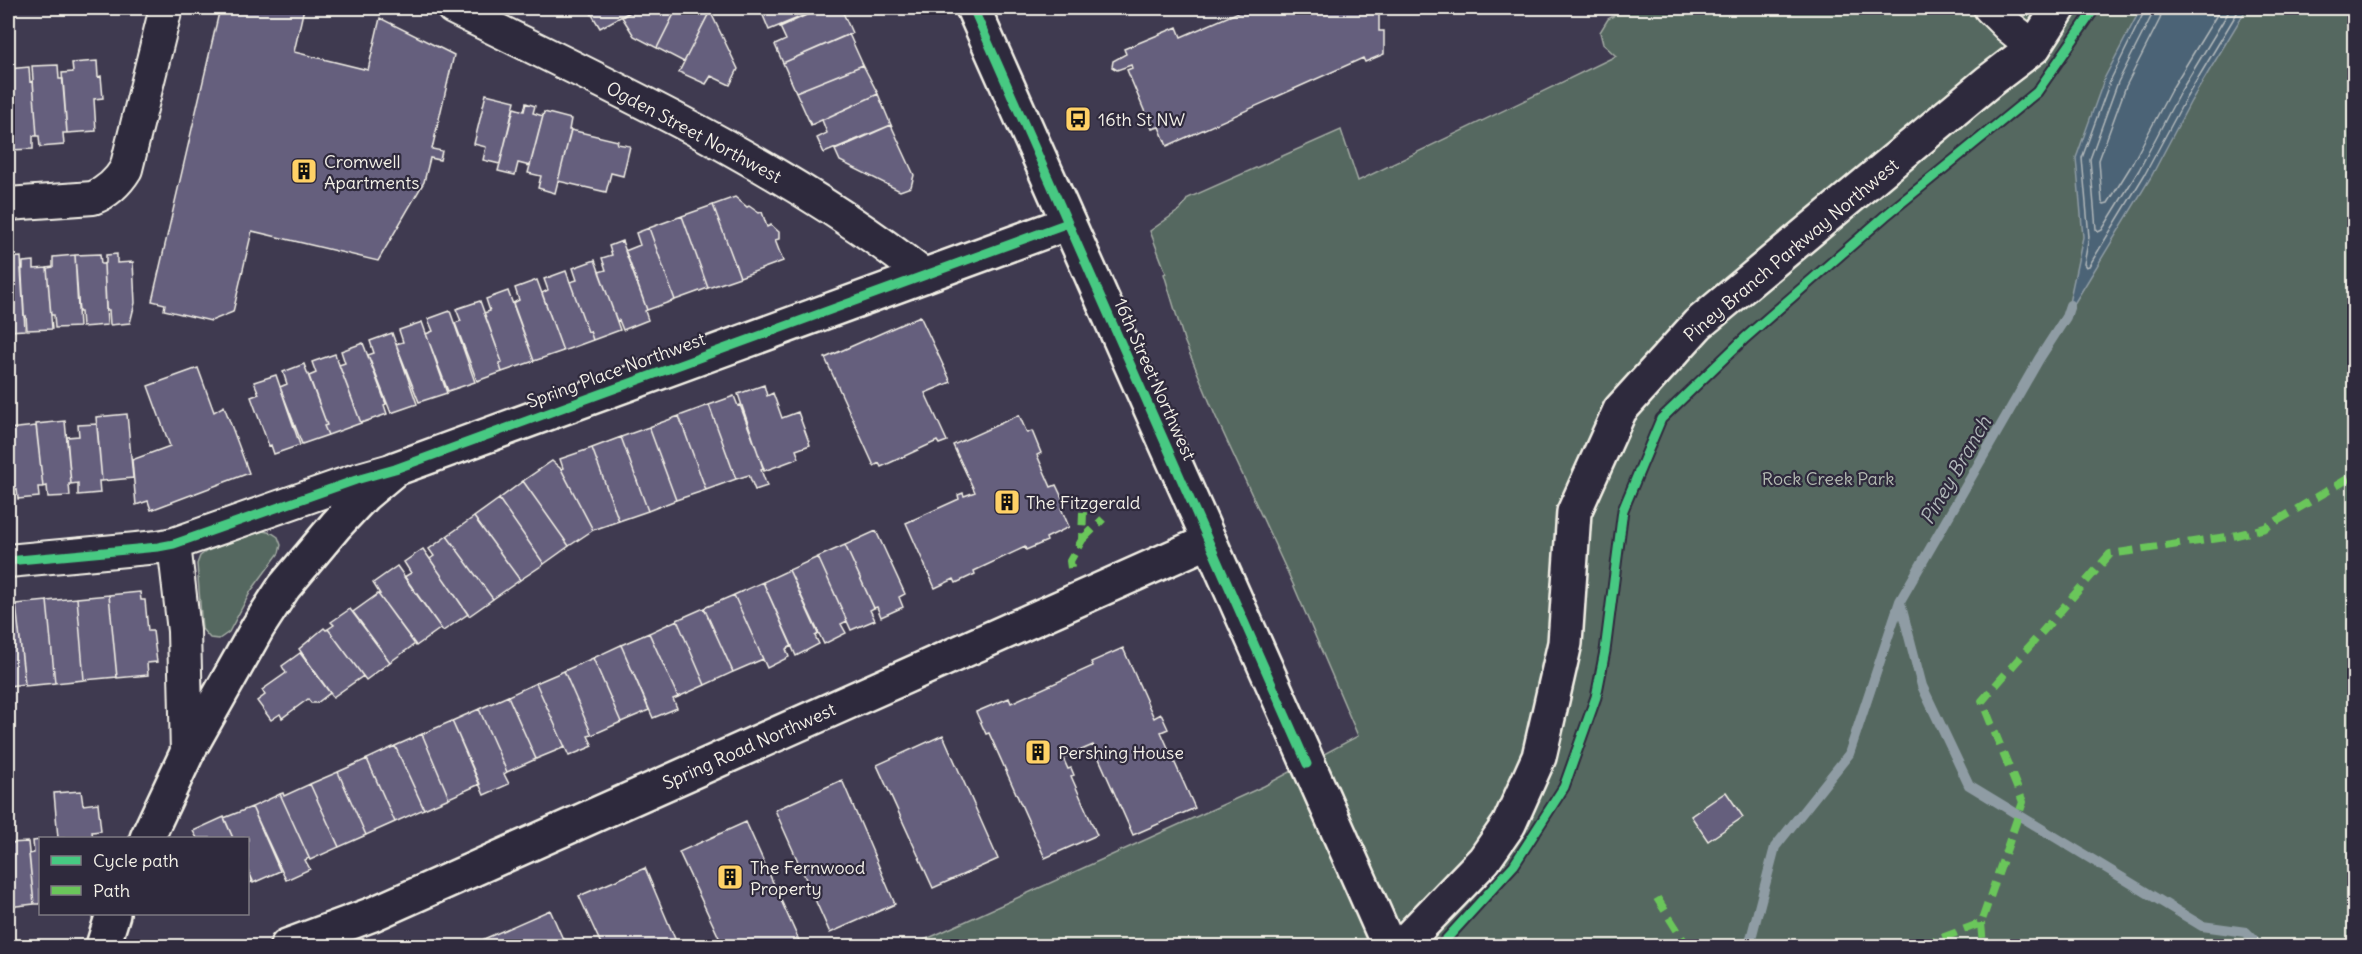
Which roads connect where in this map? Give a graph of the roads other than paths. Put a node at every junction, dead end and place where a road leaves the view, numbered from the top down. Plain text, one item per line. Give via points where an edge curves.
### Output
1 (166, 8) edge
2 (453, 8) edge
3 (973, 8) edge
4 (1990, 8) edge
5 (2059, 8) edge
6 (495, 18) edge
7 (2034, 47) junction
8 (8, 204) edge
9 (1068, 223) junction
10 (925, 276) junction
11 (395, 469) junction
12 (1209, 542) junction
13 (174, 543) junction
14 (8, 561) edge
15 (187, 753) junction
16 (147, 837) edge
17 (113, 915) edge
18 (103, 946) edge
19 (287, 946) edge
20 (1389, 946) edge
21 (1401, 946) edge

1 - 8 street via 126,169 120,179 104,194 93,198
2 - 6 street, Ogden Street Northwest
3 - 9 main road, 16th Street Northwest
4 - 7 street
5 - 7 main road, Piney Branch Parkway Northwest
6 - 10 street, Ogden Street Northwest via 749,159 857,226
7 - 21 main road, Piney Branch Parkway Northwest via 1698,324 1620,410 1574,512 1565,644 1539,757 1509,824 1484,860
9 - 10 main road, Spring Place Northwest
9 - 12 main road, 16th Street Northwest
10 - 11 main road, Spring Place Northwest
11 - 13 street, Spring Place Northwest
11 - 15 main road, Spring Place Northwest via 364,495 284,587
12 - 19 main road, Spring Road Northwest via 373,914
12 - 20 main road, 16th Street Northwest
13 - 14 street
13 - 15 street, Spring Place Northwest via 184,631
15 - 16 main road, Spring Place Northwest
17 - 18 main road

